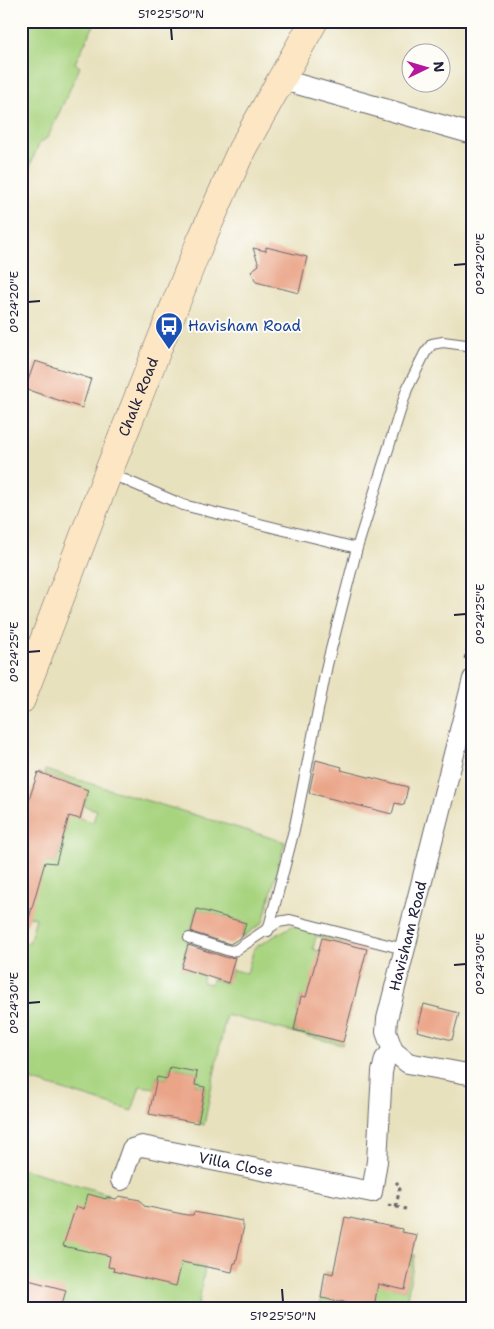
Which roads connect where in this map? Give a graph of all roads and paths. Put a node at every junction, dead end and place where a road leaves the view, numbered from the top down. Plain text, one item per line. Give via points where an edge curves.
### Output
1 (314, 21) edge
2 (281, 77) junction
3 (473, 134) edge
4 (473, 346) edge
5 (108, 473) junction
6 (356, 548) junction
7 (473, 628) edge
8 (468, 672) edge
9 (21, 700) edge
10 (268, 931) junction
11 (189, 938) dead end
12 (404, 949) junction
13 (393, 1051) junction
14 (473, 1075) edge
15 (392, 1177) dead end
16 (121, 1180) dead end
17 (379, 1199) junction
18 (396, 1207) junction
19 (406, 1209) dead end

1 - 2 street, Chalk Road
2 - 3 street via 376,108
2 - 5 street, Chalk Road via 242,149 199,245
4 - 6 lane via 443,342 432,344 424,353 407,389
5 - 6 lane via 182,505
5 - 9 street, Chalk Road
6 - 10 lane via 327,665 295,826
7 - 8 path
8 - 12 street, Havisham Road
10 - 11 lane via 233,950
10 - 12 lane via 281,921 295,920
12 - 13 street, Havisham Road via 386,1024
13 - 14 street via 408,1063
13 - 17 street via 385,1059 382,1072 377,1161
15 - 18 path via 400,1186
16 - 17 street, Villa Close via 132,1149 142,1146
17 - 18 path
18 - 19 path

